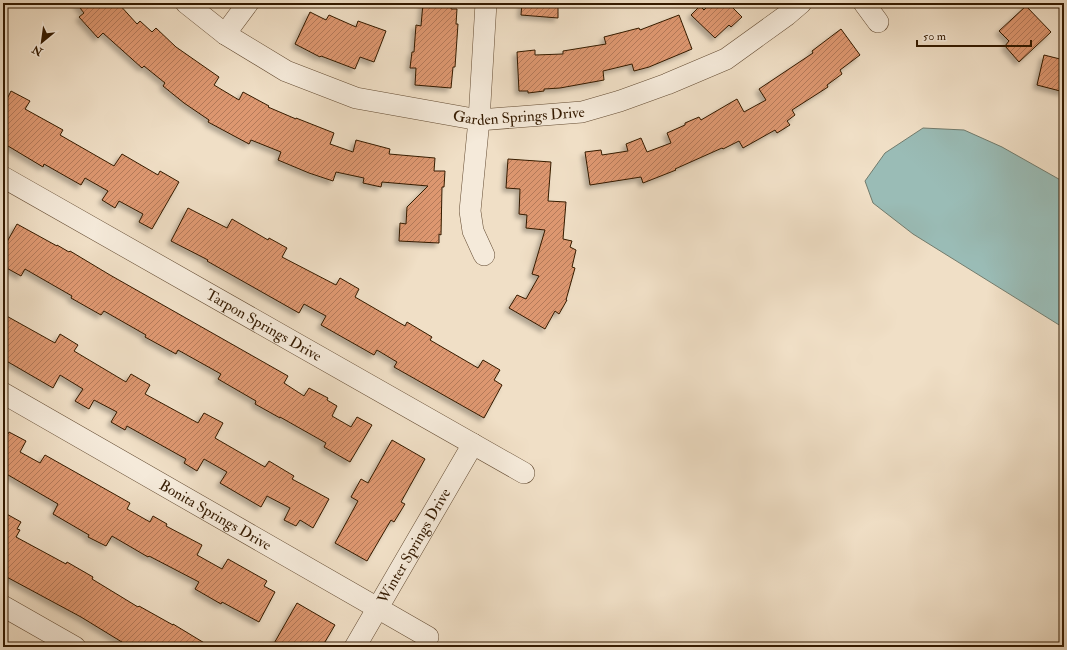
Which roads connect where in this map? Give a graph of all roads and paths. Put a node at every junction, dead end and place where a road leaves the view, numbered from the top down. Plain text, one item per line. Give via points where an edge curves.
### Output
1 (186, 3) edge
2 (248, 3) edge
3 (486, 3) edge
4 (801, 3) edge
5 (864, 3) edge
6 (878, 22) dead end
7 (225, 34) junction
8 (479, 120) junction
9 (5, 184) edge
10 (484, 255) dead end
11 (3, 393) edge
12 (473, 444) junction
13 (524, 473) dead end
14 (3, 606) edge
15 (378, 608) junction
16 (428, 637) dead end
17 (75, 647) edge
18 (355, 647) edge

1 - 7 street, Garden Springs Drive
2 - 7 street
3 - 8 street
4 - 8 street, Garden Springs Drive via 726,59 667,84 582,112
5 - 6 street
7 - 8 street, Garden Springs Drive via 286,71 356,98
8 - 10 street via 470,211 473,231
9 - 12 street, Tarpon Springs Drive
11 - 15 street, Bonita Springs Drive
12 - 13 street, Tarpon Springs Drive
12 - 15 street, Winter Springs Drive
14 - 17 street
15 - 16 street, Bonita Springs Drive
15 - 18 street, Winter Springs Drive

